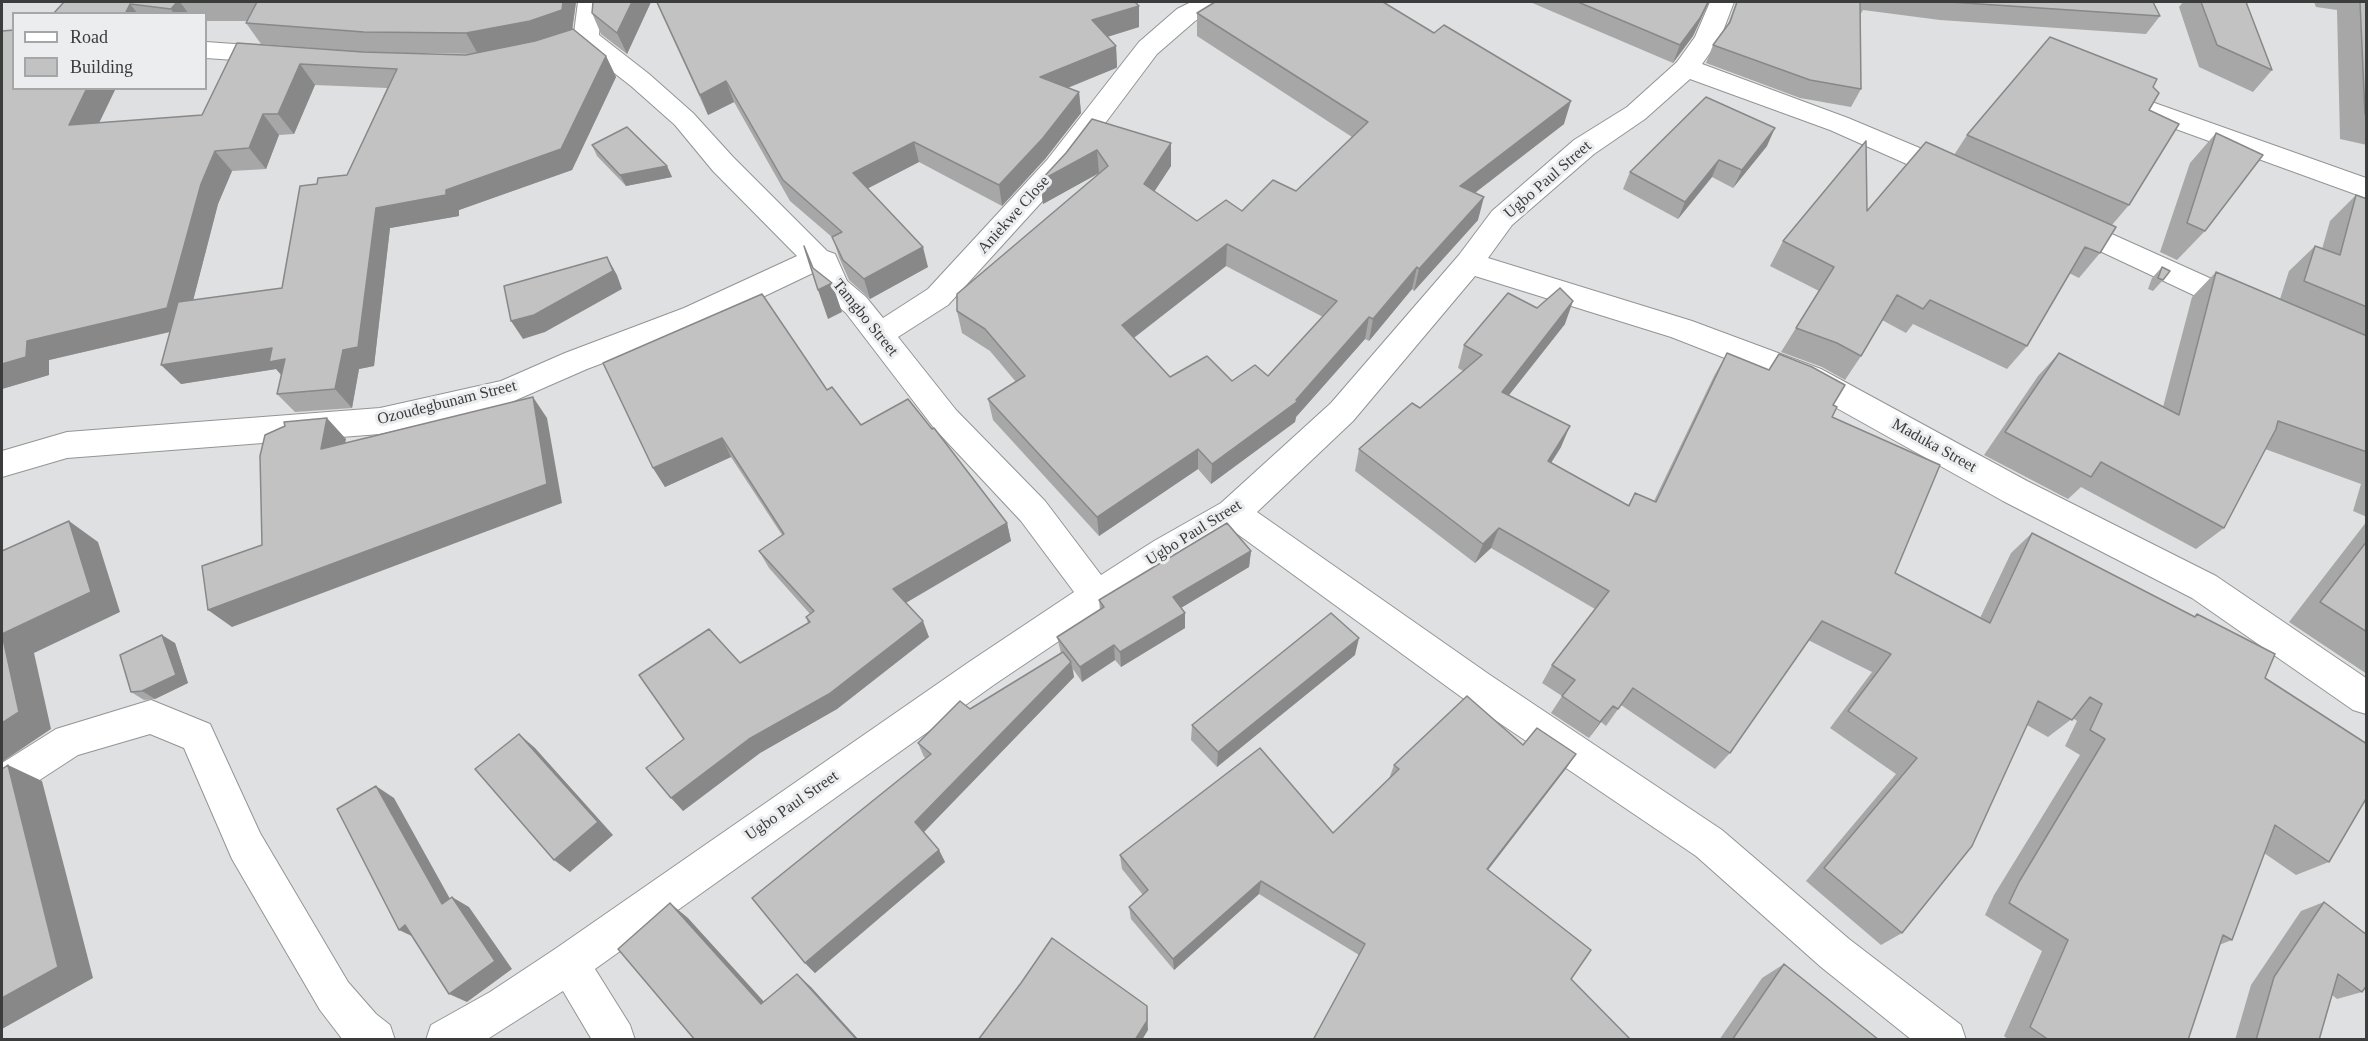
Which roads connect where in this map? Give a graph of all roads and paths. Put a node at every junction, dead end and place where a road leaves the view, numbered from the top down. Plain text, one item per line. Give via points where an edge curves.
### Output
1 (590, 2) edge
2 (1208, 2) edge
3 (1722, 2) edge
4 (586, 38) junction
5 (207, 50) edge
6 (545, 52) edge
7 (297, 57) edge
8 (1686, 68) junction
9 (2149, 110) edge
10 (1975, 182) edge
11 (2367, 188) edge
12 (2038, 211) edge
13 (817, 259) junction
14 (1469, 263) junction
15 (2263, 315) edge
16 (879, 335) junction
17 (2, 464) edge
18 (1233, 513) junction
19 (1097, 596) junction
20 (2367, 698) edge
21 (2, 783) edge
22 (569, 963) junction
23 (375, 1040) edge
24 (446, 1040) edge
25 (615, 1040) edge
26 (1946, 1040) edge

1 - 4 street
2 - 16 street, Aniekwe Close via 1186,15 1148,48 1057,167 938,297
3 - 8 street, Ugbo Paul Street via 1707,39
4 - 6 street
4 - 13 street, Tamgbo Street via 684,119
5 - 7 street
8 - 10 street via 1839,124
8 - 14 street, Ugbo Paul Street via 1636,113 1584,147 1538,185 1502,218
9 - 11 street
12 - 15 street
13 - 16 street, Tamgbo Street via 825,262 835,287 856,305
13 - 17 street, Ozoudegbunam Street via 695,316 507,392 380,421 67,445
14 - 18 street, Ugbo Paul Street via 1342,412
14 - 20 street, Maduka Street via 1681,329 1810,378 2015,491 2204,587
16 - 19 street, Tamgbo Street via 945,419 1034,511
18 - 19 street, Ugbo Paul Street
18 - 26 street via 1477,687 1709,843 1835,953
19 - 22 street, Ugbo Paul Street
21 - 23 street via 69,741 151,717 197,736 246,846 334,996
22 - 24 street, Ugbo Paul Street
22 - 25 street

